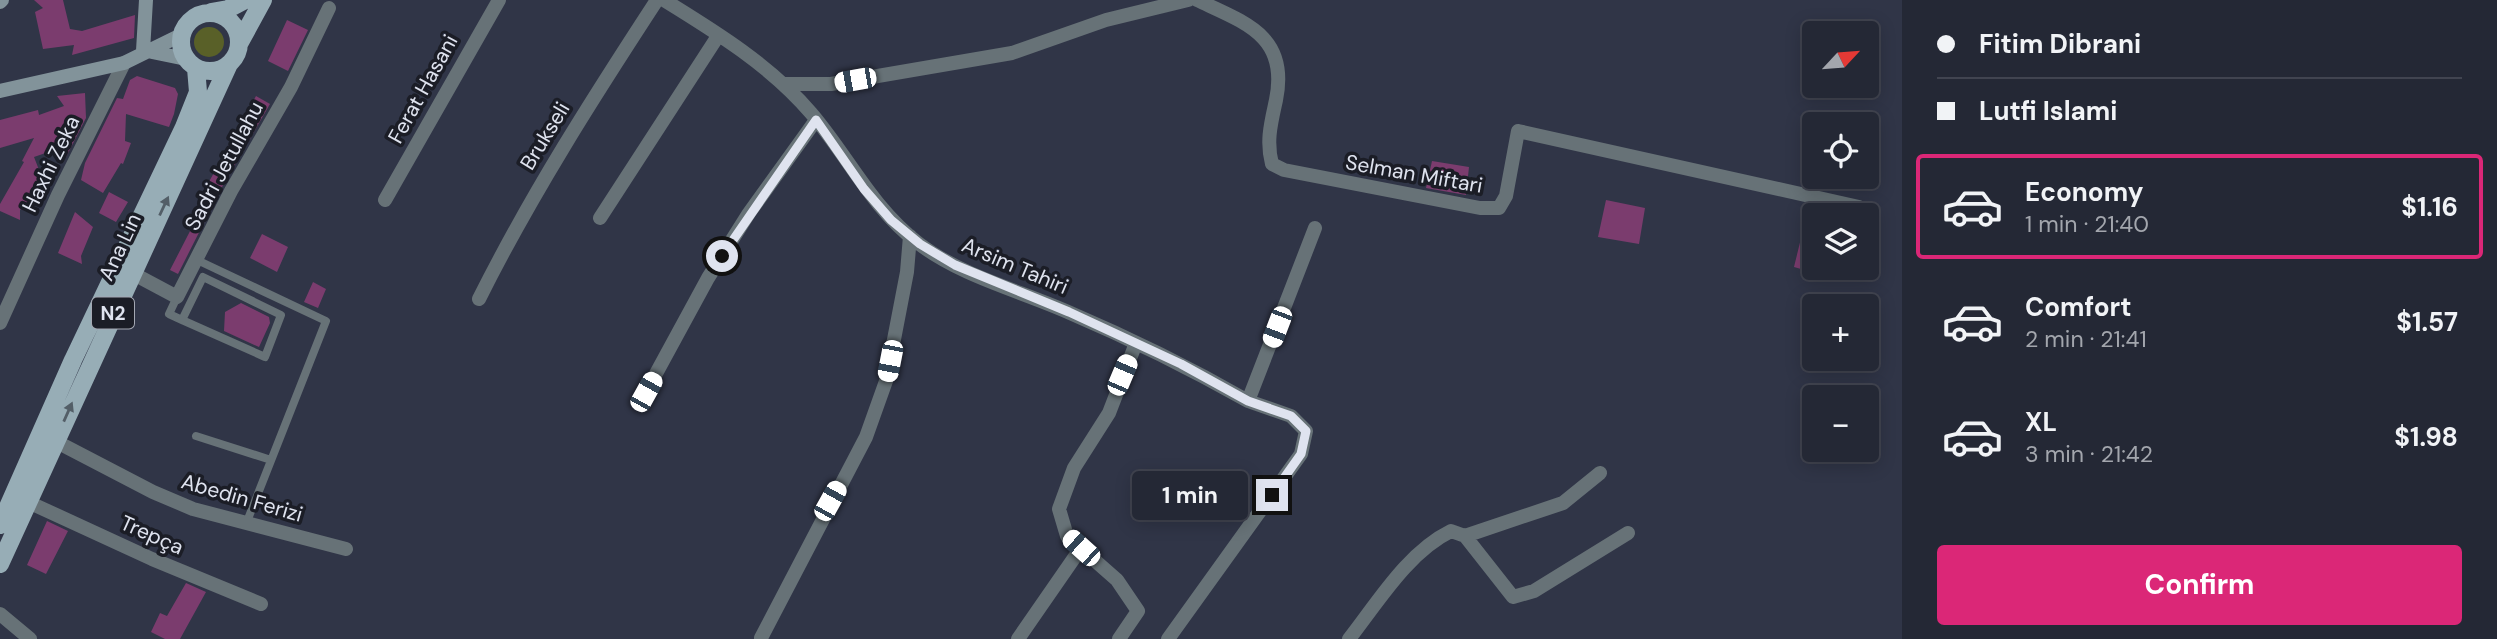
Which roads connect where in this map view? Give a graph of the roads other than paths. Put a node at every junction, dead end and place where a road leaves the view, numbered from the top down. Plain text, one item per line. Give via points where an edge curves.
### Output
1 (146, 0) edge
2 (245, 0) edge
3 (263, 0) edge
4 (499, 0) edge
5 (657, 0) edge
6 (664, 0) edge
7 (1188, 0) edge
8 (1197, 0) edge
9 (329, 8) dead end
10 (211, 12) junction
11 (181, 35) junction
12 (718, 36) junction
13 (239, 44) junction
14 (143, 51) junction
15 (124, 63) junction
16 (191, 63) junction
17 (229, 64) junction
18 (783, 84) junction
19 (0, 91) edge
20 (816, 120) junction
21 (385, 200) dead end
22 (1837, 203) edge
23 (600, 218) dead end
24 (1315, 228) dead end
25 (909, 236) junction
26 (197, 260) junction
27 (132, 273) junction
28 (177, 297) junction
29 (479, 299) dead end
30 (182, 320) junction
31 (0, 323) edge
32 (1136, 343) junction
33 (646, 392) dead end
34 (1248, 401) junction
35 (196, 436) dead end
36 (55, 442) junction
37 (271, 460) junction
38 (1600, 472) dead end
39 (28, 502) junction
40 (245, 524) junction
41 (0, 525) edge
42 (1628, 533) dead end
43 (1465, 536) junction
44 (1081, 548) junction
45 (346, 550) dead end
46 (0, 564) edge
47 (261, 604) dead end
48 (0, 614) edge
49 (761, 638) edge
50 (30, 639) edge
51 (1018, 639) edge
52 (1119, 639) edge
53 (1168, 639) edge
54 (1349, 639) edge

1 - 14 street
2 - 10 main road
3 - 13 main road, N2
4 - 21 street, Ferat Hasani
5 - 29 street, Brukseli via 562,147
6 - 12 street, Arsim Tahiri
7 - 18 street via 1106,20 1012,53 831,84
8 - 22 street, Selman Miftari via 1259,33 1276,52 1278,89 1267,144 1272,164 1284,170 1499,208 1506,197 1518,131
9 - 26 street, Sadri Jetullahu
10 - 11 main road via 192,18
10 - 13 main road via 230,20
11 - 14 street
11 - 16 main road, N2 via 181,47
12 - 18 street, Arsim Tahiri
12 - 23 street
13 - 17 main road, N2
14 - 15 street
14 - 16 street
15 - 19 street
15 - 31 street, Haxhi Zeka
16 - 17 main road via 213,71
16 - 41 main road, Ana Lin / N2 via 198,92 184,127
27 -> 17 main road, Ana Lin / N2
18 - 20 street, Arsim Tahiri
20 - 25 street, Arsim Tahiri via 864,189
20 - 33 street via 708,278
24 - 34 street
25 - 32 street, Arsim Tahiri via 955,265
25 - 49 street via 907,272 886,381 866,437
26 - 28 street, Sadri Jetullahu
26 - 37 lane via 326,321
27 - 28 street
36 -> 27 main road, Ana Lin / N2
28 - 30 lane via 169,314
30 - 30 lane via 203,277 281,315 265,358
32 - 34 street, Arsim Tahiri
32 - 44 street via 1109,413 1074,468 1059,509 1067,536
34 - 53 street, Arsim Tahiri via 1291,416 1306,431 1301,454
35 - 37 lane
36 - 39 main road, Ana Lin / N2
36 - 40 street, Abedin Ferizi via 153,492
37 - 40 lane
38 - 43 street via 1563,503
39 - 46 main road, Ana Lin / N2
39 - 47 street, Trepça
40 - 45 street, Abedin Ferizi
42 - 43 street via 1543,586 1513,597
43 - 54 street via 1451,531 1434,539
44 - 51 street
44 - 52 street via 1116,580 1138,611
48 - 50 street

